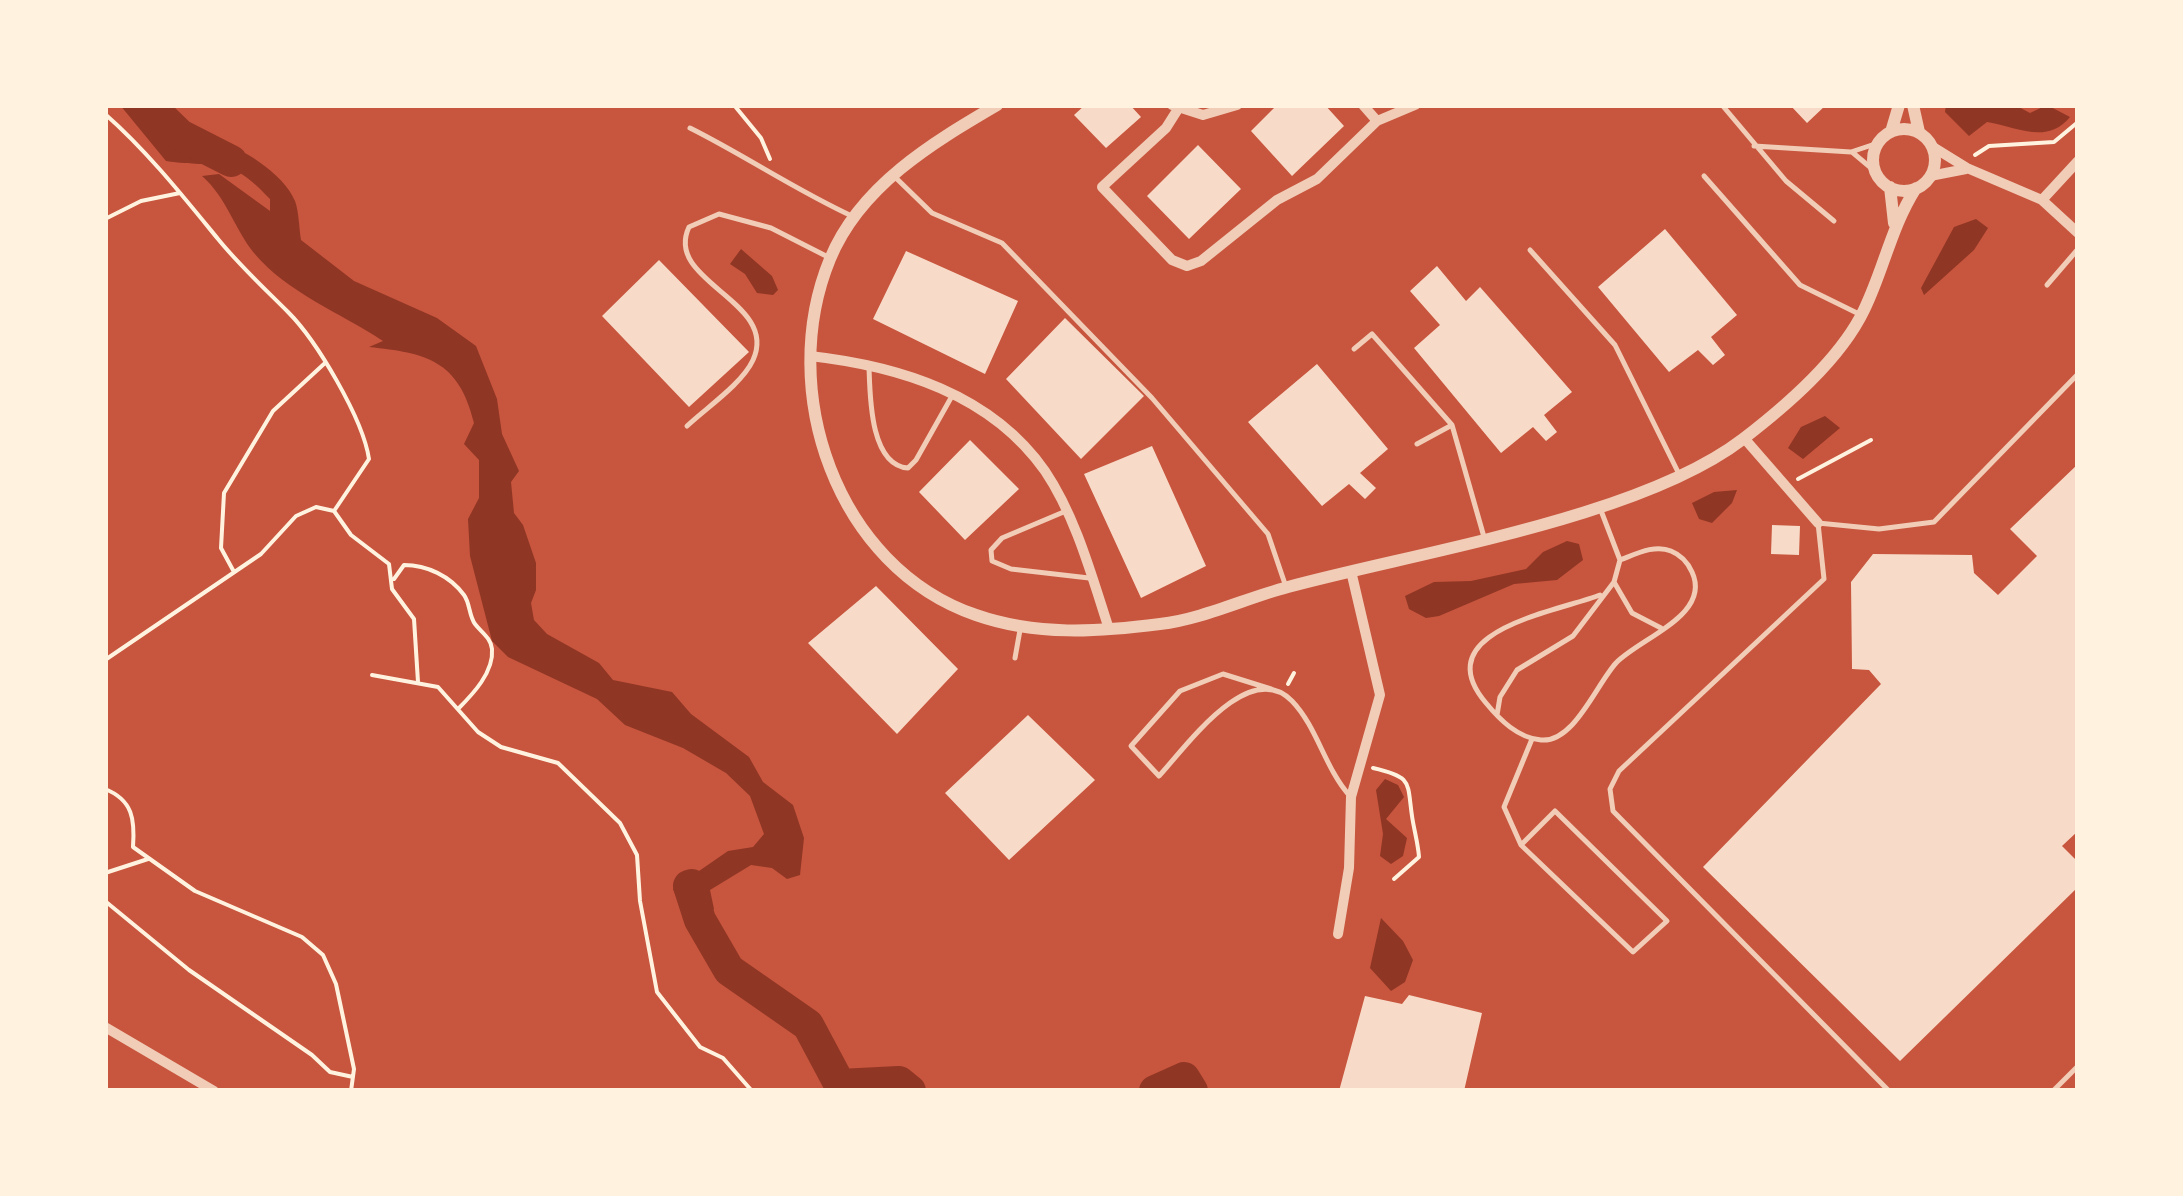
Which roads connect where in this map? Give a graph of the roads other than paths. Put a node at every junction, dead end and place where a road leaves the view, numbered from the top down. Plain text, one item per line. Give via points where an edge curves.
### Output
1 (996, 105) edge
2 (1237, 105) edge
3 (1363, 105) edge
4 (1415, 105) edge
5 (1722, 105) edge
6 (1899, 105) edge
7 (1912, 105) edge
8 (1175, 107) edge
9 (1377, 121) junction
10 (690, 128) dead end
11 (1891, 132) junction
12 (1919, 132) junction
13 (1878, 144) junction
14 (1754, 146) junction
15 (1933, 147) junction
16 (1851, 152) junction
17 (2078, 161) edge
18 (1966, 168) junction
19 (1877, 173) junction
20 (892, 175) junction
21 (1704, 176) dead end
22 (1930, 176) junction
23 (1890, 186) junction
24 (1916, 188) junction
25 (2042, 200) junction
26 (854, 218) junction
27 (1834, 221) dead end
28 (1894, 223) junction
29 (2078, 232) edge
30 (2078, 248) edge
31 (1530, 250) dead end
32 (830, 258) junction
33 (2047, 285) dead end
34 (1862, 316) junction
35 (1354, 350) dead end
36 (810, 356) junction
37 (869, 362) junction
38 (2078, 374) edge
39 (954, 393) junction
40 (1452, 424) junction
41 (687, 426) dead end
42 (1744, 438) junction
43 (1417, 444) dead end
44 (1680, 477) junction
45 (1599, 505) junction
46 (1066, 511) junction
47 (1818, 523) junction
48 (1484, 537) junction
49 (1620, 560) junction
50 (1351, 571) junction
51 (1092, 578) junction
52 (1614, 582) junction
53 (1286, 587) junction
54 (1600, 596) junction
55 (1020, 627) junction
56 (1661, 628) junction
57 (1110, 629) junction
58 (1015, 658) dead end
59 (1271, 690) junction
60 (1497, 715) junction
61 (1532, 740) junction
62 (1351, 797) junction
63 (1521, 846) junction
64 (1338, 934) dead end
65 (105, 1027) edge
66 (2078, 1066) edge
67 (214, 1091) edge
68 (1889, 1091) edge
69 (2054, 1091) edge

1 - 20 street
2 - 8 street via 1203,115
3 - 9 street
4 - 9 street
5 - 14 lane
6 - 11 street
7 - 12 street
8 - 9 street via 1166,128 1102,186 1172,260 1186,266 1317,179
10 - 26 lane
11 - 12 street
11 - 13 street
12 - 15 street
13 - 16 lane
13 - 19 street
14 - 16 lane
14 - 27 lane
15 - 18 street
15 - 22 street
16 - 19 lane
17 - 25 street
18 - 22 street
18 - 25 street
19 - 23 street
20 - 26 street
20 - 53 lane via 932,213 1002,243 1152,398 1268,534
21 - 34 lane via 1800,285
22 - 24 street
23 - 24 street
23 - 28 street
24 - 28 street
25 - 29 street
26 - 32 street
28 - 34 street
30 - 33 lane
31 - 44 lane via 1615,345
32 - 36 street
32 - 41 lane via 771,228 719,214 688,226 682,240 687,258 749,318 758,340 752,363
34 - 42 street via 1826,362
35 - 40 lane via 1372,334
36 - 37 street
36 - 55 street via 810,389 829,471 876,544 947,601
37 - 39 street
37 - 39 lane via 870,399 885,457 898,467 916,460
38 - 47 lane via 1934,522 1879,529
39 - 46 street via 1006,426 1046,472
40 - 43 lane
40 - 48 lane
42 - 44 street
42 - 47 street
44 - 45 street
45 - 48 street
45 - 49 lane
46 - 51 street
46 - 51 lane via 1002,538 990,550 992,561
47 - 68 lane via 1824,580 1619,771 1610,789 1614,811
48 - 50 street
49 - 52 lane
49 - 56 lane via 1660,548 1686,561 1694,576 1693,602
50 - 53 street
50 - 62 street via 1380,695
51 - 57 street
52 - 54 lane
52 - 56 lane via 1632,613
53 - 57 street via 1166,624
54 - 60 lane via 1573,636 1517,670
54 - 60 lane via 1510,623 1484,638 1469,670
55 - 57 street
55 - 58 lane
56 - 61 lane via 1620,658 1566,733
59 - 59 lane via 1236,694 1159,776 1131,746 1180,691 1223,674
59 - 62 lane via 1292,701
60 - 61 lane
61 - 63 lane via 1504,807
62 - 64 street
63 - 63 lane via 1555,811 1666,921 1633,952
65 - 67 street
66 - 69 lane

